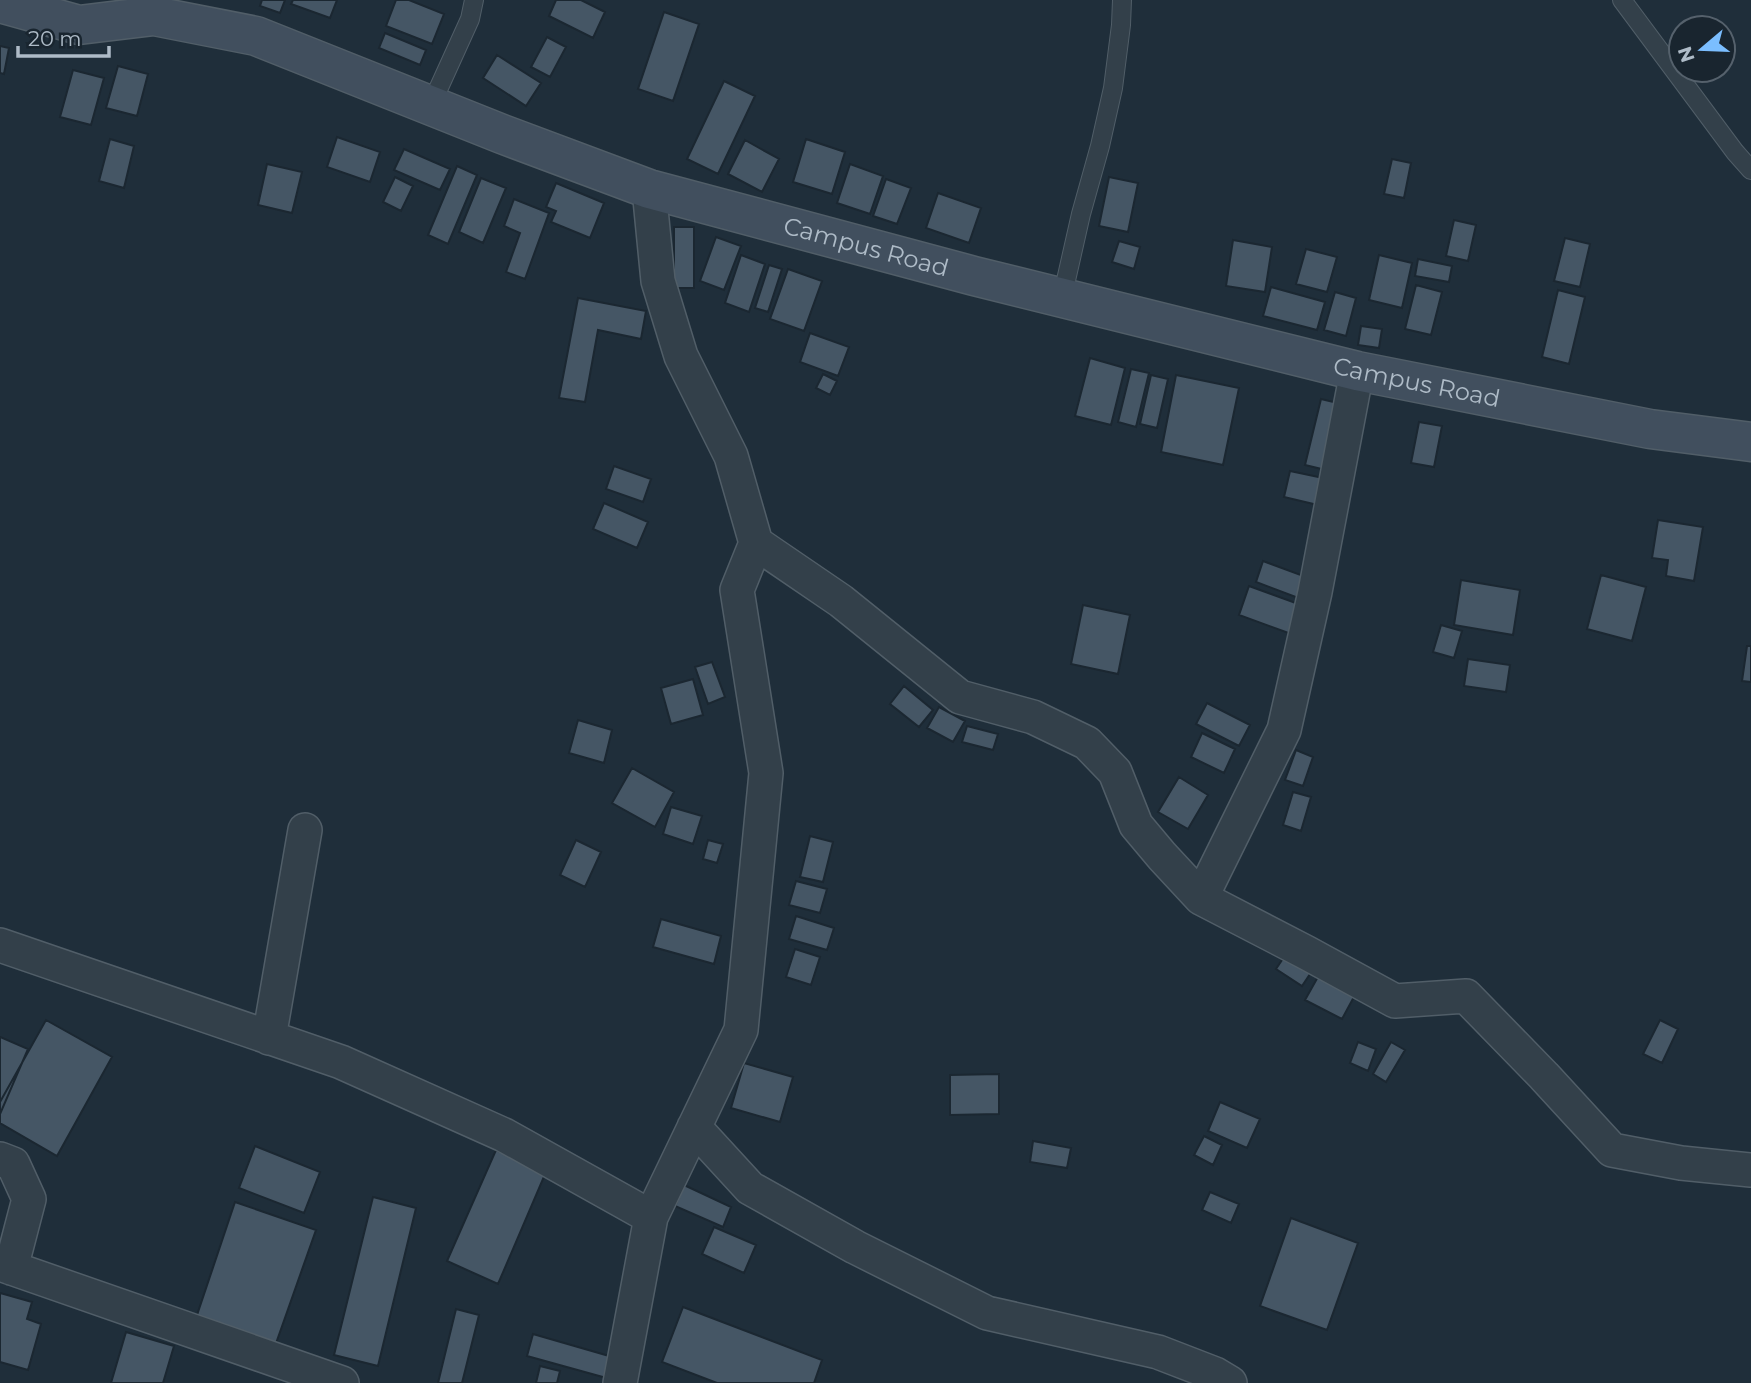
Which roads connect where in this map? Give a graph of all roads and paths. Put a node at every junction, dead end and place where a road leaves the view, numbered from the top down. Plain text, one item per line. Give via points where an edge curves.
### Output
1 (474, 0) edge
2 (1122, 0) edge
3 (1622, 0) edge
4 (0, 3) edge
5 (431, 105) junction
6 (1751, 170) edge
7 (649, 189) junction
8 (1062, 298) junction
9 (1357, 371) junction
10 (1751, 442) edge
11 (756, 543) junction
12 (305, 830) dead end
13 (1201, 898) junction
14 (0, 945) edge
15 (269, 1038) junction
16 (694, 1128) junction
17 (0, 1159) edge
18 (1751, 1170) edge
19 (651, 1217) junction
20 (6, 1266) edge
21 (342, 1383) edge
22 (620, 1383) edge
23 (1230, 1383) edge

1 - 5 lane
2 - 8 lane via 1113,88
3 - 6 lane
4 - 5 street, Campus Road via 79,25 154,16 256,36
5 - 7 street, Campus Road
7 - 8 street, Campus Road
7 - 11 street via 657,281 681,356 730,456
8 - 9 street, Campus Road
9 - 10 street, Campus Road via 1650,429
9 - 13 street via 1284,730
11 - 13 street via 841,601 960,697 1033,717 1087,743 1115,772 1136,825
11 - 16 street via 737,590 766,773 741,1030
12 - 15 street
13 - 18 street via 1395,1001 1466,996 1612,1150
14 - 15 street
15 - 19 street via 341,1062 505,1135
16 - 19 street
16 - 23 street via 750,1188 987,1313 1158,1352
17 - 20 street via 13,1164 29,1199
19 - 22 street
20 - 21 street

